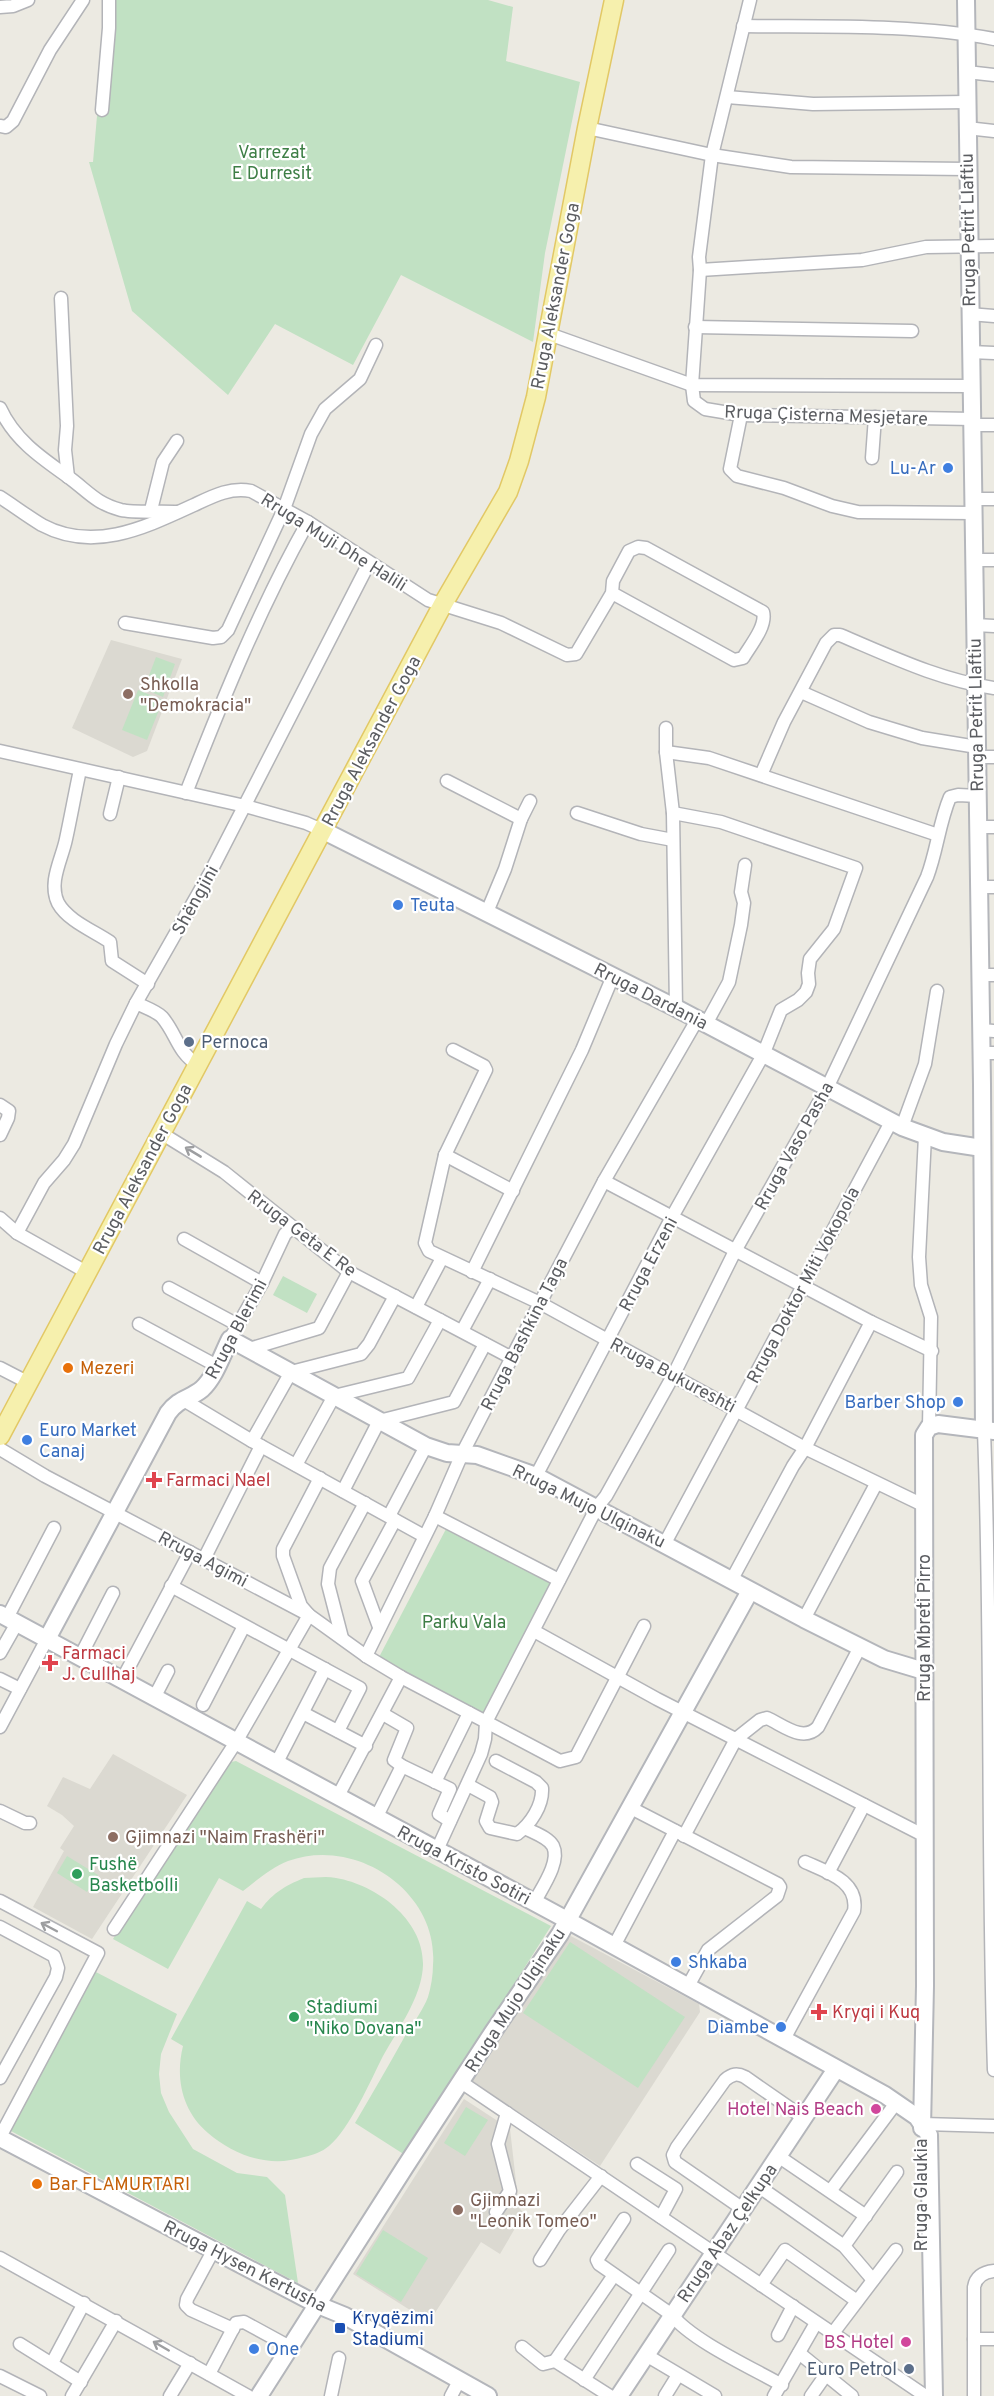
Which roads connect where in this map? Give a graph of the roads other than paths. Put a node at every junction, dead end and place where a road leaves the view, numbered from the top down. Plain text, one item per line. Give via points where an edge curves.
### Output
1 (28, 0) edge
2 (83, 0) edge
3 (109, 0) edge
4 (614, 0) edge
5 (750, 0) edge
6 (966, 0) edge
7 (0, 7) edge
8 (743, 26) junction
9 (966, 34) junction
10 (994, 39) edge
11 (967, 72) junction
12 (994, 75) edge
13 (726, 97) junction
14 (967, 102) junction
15 (102, 110) dead end
16 (0, 126) edge
17 (587, 128) junction
18 (967, 128) junction
19 (994, 131) edge
20 (712, 155) junction
21 (967, 169) junction
22 (994, 246) edge
23 (969, 247) junction
24 (700, 270) junction
25 (61, 298) dead end
26 (969, 314) junction
27 (994, 316) edge
28 (695, 327) junction
29 (912, 331) dead end
30 (549, 334) junction
31 (376, 345) dead end
32 (970, 352) junction
33 (994, 353) edge
34 (692, 385) junction
35 (971, 386) junction
36 (0, 408) edge
37 (741, 415) junction
38 (875, 417) junction
39 (973, 422) junction
40 (994, 425) edge
41 (177, 441) dead end
42 (872, 458) dead end
43 (68, 477) junction
44 (0, 497) edge
45 (994, 499) edge
46 (974, 506) junction
47 (284, 509) junction
48 (151, 510) junction
49 (178, 512) junction
50 (308, 522) junction
51 (975, 560) junction
52 (994, 560) edge
53 (369, 564) junction
54 (612, 593) junction
55 (443, 604) junction
56 (125, 622) dead end
57 (975, 625) junction
58 (994, 626) edge
59 (975, 685) junction
60 (994, 688) edge
61 (801, 692) junction
62 (666, 728) dead end
63 (0, 751) edge
64 (666, 752) junction
65 (983, 754) edge
66 (80, 770) junction
67 (761, 775) junction
68 (119, 777) junction
69 (447, 781) dead end
70 (186, 793) junction
71 (978, 796) junction
72 (530, 801) dead end
73 (245, 806) junction
74 (577, 813) dead end
75 (673, 813) junction
76 (110, 814) dead end
77 (521, 819) junction
78 (986, 827) edge
79 (324, 831) junction
80 (938, 835) junction
81 (673, 840) junction
82 (745, 866) dead end
83 (986, 887) edge
84 (487, 912) junction
85 (987, 975) edge
86 (613, 976) junction
87 (148, 984) junction
88 (937, 991) dead end
89 (136, 1003) junction
90 (676, 1008) junction
91 (702, 1022) junction
92 (987, 1030) edge
93 (453, 1050) dead end
94 (988, 1053) edge
95 (763, 1055) junction
96 (197, 1064) junction
97 (988, 1084) edge
98 (827, 1088) junction
99 (0, 1105) edge
100 (897, 1124) junction
101 (161, 1133) junction
102 (0, 1135) edge
103 (925, 1136) junction
104 (988, 1148) edge
105 (445, 1155) junction
106 (604, 1181) junction
107 (513, 1191) junction
108 (989, 1208) edge
109 (672, 1217) junction
110 (0, 1218) edge
111 (293, 1227) junction
112 (17, 1233) junction
113 (184, 1239) dead end
114 (735, 1251) junction
115 (442, 1258) junction
116 (988, 1266) edge
117 (350, 1272) junction
118 (472, 1272) junction
119 (88, 1273) junction
120 (490, 1279) junction
121 (261, 1283) junction
122 (802, 1285) junction
123 (170, 1288) dead end
124 (395, 1296) junction
125 (540, 1303) junction
126 (416, 1307) junction
127 (440, 1320) junction
128 (871, 1322) junction
129 (139, 1324) dead end
130 (462, 1331) junction
131 (990, 1331) edge
132 (234, 1332) junction
133 (608, 1340) junction
134 (485, 1344) junction
135 (249, 1349) junction
136 (932, 1351) junction
137 (512, 1358) junction
138 (216, 1366) junction
139 (0, 1368) edge
140 (291, 1372) junction
141 (673, 1376) junction
142 (990, 1382) edge
143 (29, 1383) junction
144 (334, 1396) junction
145 (182, 1399) junction
146 (737, 1409) junction
147 (379, 1421) junction
148 (929, 1427) junction
149 (989, 1431) edge
150 (0, 1436) edge
151 (257, 1443) junction
152 (426, 1446) junction
153 (805, 1448) junction
154 (0, 1449) edge
155 (462, 1454) junction
156 (296, 1465) junction
157 (536, 1476) junction
158 (320, 1478) junction
159 (876, 1484) junction
160 (343, 1491) junction
161 (365, 1503) junction
162 (923, 1505) junction
163 (597, 1507) junction
164 (116, 1512) junction
165 (991, 1513) edge
166 (435, 1516) junction
167 (392, 1518) junction
168 (54, 1528) dead end
169 (424, 1536) junction
170 (665, 1543) junction
171 (190, 1552) junction
172 (204, 1559) junction
173 (990, 1579) edge
174 (559, 1580) junction
175 (731, 1581) junction
176 (171, 1586) junction
177 (750, 1591) junction
178 (113, 1593) dead end
179 (990, 1614) edge
180 (309, 1615) junction
181 (8, 1618) edge
182 (804, 1619) junction
183 (244, 1626) junction
184 (644, 1626) dead end
185 (379, 1627) junction
186 (534, 1631) junction
187 (342, 1638) junction
188 (47, 1639) junction
189 (860, 1647) junction
190 (289, 1649) junction
191 (0, 1653) edge
192 (366, 1656) junction
193 (80, 1657) junction
194 (326, 1669) junction
195 (168, 1671) dead end
196 (924, 1671) junction
197 (401, 1677) junction
198 (619, 1677) junction
199 (0, 1679) edge
200 (122, 1680) junction
201 (991, 1680) edge
202 (20, 1689) junction
203 (154, 1698) junction
204 (203, 1705) dead end
205 (683, 1712) junction
206 (303, 1713) junction
207 (469, 1713) junction
208 (383, 1714) junction
209 (991, 1718) edge
210 (486, 1722) junction
211 (0, 1727) edge
212 (338, 1731) junction
213 (736, 1739) junction
214 (236, 1742) junction
215 (366, 1746) junction
216 (496, 1761) dead end
217 (276, 1764) junction
218 (402, 1766) junction
219 (435, 1782) junction
220 (468, 1785) junction
221 (992, 1785) edge
222 (338, 1796) junction
223 (864, 1805) junction
224 (631, 1808) junction
225 (0, 1810) edge
226 (376, 1818) junction
227 (992, 1819) edge
228 (450, 1821) junction
229 (30, 1823) dead end
230 (525, 1828) junction
231 (680, 1833) junction
232 (923, 1835) junction
233 (437, 1850) junction
234 (992, 1853) edge
235 (805, 1862) dead end
236 (828, 1873) junction
237 (0, 1901) edge
238 (534, 1903) junction
239 (992, 1919) edge
240 (567, 1920) junction
241 (0, 1927) edge
242 (114, 1929) dead end
243 (614, 1946) junction
244 (992, 1952) edge
245 (688, 1986) junction
246 (993, 1991) edge
247 (784, 2039) junction
248 (994, 2058) edge
249 (836, 2069) junction
250 (994, 2070) edge
251 (0, 2078) edge
252 (461, 2082) junction
253 (896, 2103) junction
254 (507, 2113) junction
255 (804, 2118) junction
256 (923, 2124) junction
257 (994, 2126) edge
258 (0, 2138) edge
259 (778, 2156) junction
260 (637, 2164) dead end
261 (897, 2172) dead end
262 (601, 2176) junction
263 (758, 2186) junction
264 (831, 2190) junction
265 (743, 2209) junction
266 (496, 2212) dead end
267 (866, 2216) junction
268 (661, 2217) junction
269 (624, 2219) dead end
270 (844, 2246) junction
271 (669, 2250) dead end
272 (896, 2250) dead end
273 (213, 2251) junction
274 (714, 2253) junction
275 (0, 2258) edge
276 (540, 2260) dead end
277 (994, 2271) edge
278 (614, 2275) junction
279 (873, 2280) junction
280 (761, 2285) junction
281 (640, 2293) junction
282 (857, 2301) junction
283 (84, 2303) junction
284 (318, 2305) junction
285 (793, 2306) junction
286 (672, 2315) junction
287 (116, 2321) junction
288 (816, 2323) junction
289 (233, 2330) junction
290 (833, 2333) junction
291 (778, 2335) dead end
292 (974, 2339) junction
293 (994, 2339) edge
294 (20, 2344) dead end
295 (290, 2347) junction
296 (522, 2347) dead end
297 (799, 2353) junction
298 (646, 2355) junction
299 (339, 2358) dead end
300 (555, 2361) junction
301 (52, 2363) junction
302 (190, 2363) junction
303 (209, 2374) junction
304 (678, 2375) junction
305 (0, 2376) edge
306 (825, 2376) junction
307 (584, 2380) junction
308 (459, 2381) junction
309 (81, 2382) junction
310 (782, 2385) junction
311 (40, 2396) edge
312 (72, 2396) edge
313 (170, 2396) edge
314 (248, 2396) edge
315 (259, 2396) edge
316 (323, 2396) edge
317 (331, 2396) edge
318 (451, 2396) edge
319 (488, 2396) edge
320 (610, 2396) edge
321 (619, 2396) edge
322 (665, 2396) edge
323 (715, 2396) edge
324 (774, 2396) edge
325 (811, 2396) edge
326 (852, 2396) edge
327 (927, 2396) edge
328 (974, 2396) edge

1 - 7 street
2 - 16 street via 50,50 13,121 6,127
3 - 15 street
4 - 17 main road, Rruga Aleksander Goga
5 - 8 street
6 - 9 street, Rruga Petrit Llaftiu
8 - 9 street
8 - 13 street
9 - 10 street
9 - 11 street, Rruga Petrit Llaftiu
11 - 12 street
11 - 14 street, Rruga Petrit Llaftiu
13 - 14 street via 813,104
13 - 20 street
14 - 18 street, Rruga Petrit Llaftiu
17 - 20 street
17 - 30 main road, Rruga Aleksander Goga
18 - 19 street
18 - 21 street, Rruga Petrit Llaftiu
20 - 21 street via 791,167
20 - 24 street
21 - 23 street, Rruga Petrit Llaftiu
22 - 23 street
23 - 24 street via 926,247 862,260
23 - 26 street, Rruga Petrit Llaftiu
24 - 28 street
25 - 43 street
26 - 27 street
26 - 32 street, Rruga Petrit Llaftiu
28 - 29 street
28 - 34 street
30 - 34 street
30 - 55 main road, Rruga Aleksander Goga via 515,475
31 - 47 street via 360,379 325,410 311,434
32 - 33 street
32 - 35 street, Rruga Petrit Llaftiu
34 - 35 street
34 - 37 street, Rruga Çisterna Mesjetare via 694,401 699,406
35 - 39 street, Rruga Petrit Llaftiu
36 - 43 street via 21,441
37 - 38 street, Rruga Çisterna Mesjetare
37 - 46 street via 730,469 737,476 858,512
38 - 39 street, Rruga Çisterna Mesjetare
38 - 42 street
39 - 40 street, Rruga Çisterna Mesjetare
39 - 46 street, Rruga Petrit Llaftiu
41 - 48 street via 163,462
43 - 48 street via 100,502 124,510
44 - 49 street, Rruga Muji Dhe Halili via 44,526 94,538 135,531
45 - 46 street
46 - 51 street, Rruga Petrit Llaftiu
47 - 49 street, Rruga Muji Dhe Halili via 241,489 221,492
47 - 50 street, Rruga Muji Dhe Halili
47 - 56 street via 228,630 221,637
48 - 49 street
50 - 53 street, Rruga Muji Dhe Halili
50 - 70 street via 248,641
51 - 52 street
51 - 57 street, Rruga Petrit Llaftiu
53 - 55 street, Rruga Muji Dhe Halili via 428,600
53 - 73 street, Shëngjini
54 - 54 street via 613,581 629,551 646,548 763,612 764,617 743,658 734,660
54 - 55 street, Rruga Muji Dhe Halili via 583,646 576,654 567,655 501,623
55 - 79 main road, Rruga Aleksander Goga
57 - 58 street
57 - 59 street, Rruga Petrit Llaftiu
59 - 60 street
59 - 61 street via 913,667 834,635
59 - 65 street, Rruga Petrit Llaftiu
61 - 65 street via 869,722
61 - 67 street
62 - 64 street
63 - 66 street
64 - 67 street via 709,758
64 - 75 street
65 - 71 street, Rruga Petrit Llaftiu
66 - 68 street
66 - 87 street via 56,872 58,903 72,918 110,942 112,961
67 - 80 street
68 - 70 street
68 - 76 street
69 - 77 street
70 - 73 street
71 - 78 street, Rruga Petrit Llaftiu
71 - 80 street, Rruga Vaso Pasha via 950,797
72 - 77 street
73 - 79 street
73 - 87 street, Shëngjini
74 - 81 street
75 - 81 street
75 - 95 street, Rruga Erzeni via 722,822 856,868 834,929 810,959 810,984 798,1000 781,1010
77 - 84 street
78 - 83 street, Rruga Petrit Llaftiu
79 - 84 street, Rruga Dardania
79 - 96 main road, Rruga Aleksander Goga
80 - 98 street, Rruga Vaso Pasha via 927,877
81 - 90 street
82 - 91 street, Rruga Bashkina Taga via 741,925 729,982
83 - 85 street, Rruga Petrit Llaftiu
84 - 86 street, Rruga Dardania
85 - 92 street, Rruga Petrit Llaftiu
86 - 90 street, Rruga Dardania
86 - 107 street via 582,1050
87 - 89 street, Shëngjini
88 - 100 street via 925,1064
89 - 96 street via 161,1016 188,1059
89 - 112 street, Shëngjini via 74,1144 44,1183
90 - 91 street, Rruga Dardania
91 - 95 street, Rruga Dardania
91 - 106 street, Rruga Bashkina Taga
92 - 94 street, Rruga Petrit Llaftiu
93 - 105 street via 486,1070
94 - 97 street, Rruga Petrit Llaftiu
95 - 98 street, Rruga Dardania
95 - 109 street, Rruga Erzeni
96 - 101 main road, Rruga Aleksander Goga
97 - 104 street, Rruga Petrit Llaftiu
98 - 100 street, Rruga Dardania
98 - 114 street, Rruga Vaso Pasha
99 - 102 street via 9,1112
100 - 103 street, Rruga Dardania
100 - 122 street, Rruga Doktor Miti Vokopola
111 -> 101 street, Rruga Geta E Re via 224,1172
101 - 119 main road, Rruga Aleksander Goga
103 - 104 street, Rruga Dardania
103 - 136 street, Rruga Mbreti Pirro via 919,1257 921,1285 931,1317
104 - 108 street, Rruga Petrit Llaftiu
105 - 107 street
105 - 115 street, Rruga Bukureshti via 425,1243 429,1251
106 - 109 street
106 - 125 street, Rruga Bashkina Taga
107 - 118 street
108 - 116 street, Rruga Petrit Llaftiu
109 - 114 street
109 - 133 street, Rruga Erzeni
110 - 112 street
111 - 117 street, Rruga Geta E Re
111 - 121 street, Rruga Blerimi via 285,1234
112 - 119 street
113 - 121 street
114 - 122 street
114 - 141 street, Rruga Vaso Pasha
115 - 118 street, Rruga Bukureshti
115 - 126 street
116 - 131 street, Rruga Petrit Llaftiu
117 - 124 street, Rruga Geta E Re
117 - 135 street via 319,1328
118 - 120 street, Rruga Bukureshti
119 - 143 main road, Rruga Aleksander Goga
120 - 125 street, Rruga Bukureshti
120 - 130 street
121 - 132 street, Rruga Blerimi
122 - 128 street
122 - 146 street, Rruga Doktor Miti Vokopola
123 - 132 street
124 - 126 street, Rruga Geta E Re
124 - 140 street via 361,1353
125 - 133 street, Rruga Bukureshti
125 - 137 street, Rruga Bashkina Taga
126 - 127 street, Rruga Geta E Re
127 - 130 street, Rruga Geta E Re
127 - 144 street via 408,1378
128 - 136 street
128 - 153 street
129 - 138 street
130 - 134 street, Rruga Geta E Re
131 - 142 street, Rruga Petrit Llaftiu
132 - 135 street, Rruga Mujo Ulqinaku
132 - 138 street, Rruga Blerimi
133 - 141 street, Rruga Bukureshti
133 - 157 street, Rruga Erzeni
134 - 137 street, Rruga Geta E Re
134 - 147 street via 454,1402
135 - 140 street, Rruga Mujo Ulqinaku
136 - 148 street, Rruga Mbreti Pirro
137 - 155 street, Rruga Bashkina Taga
138 - 145 street, Rruga Blerimi via 199,1391
139 - 143 street
140 - 144 street, Rruga Mujo Ulqinaku
140 - 151 street
141 - 146 street, Rruga Bukureshti
141 - 163 street, Rruga Vaso Pasha
142 - 149 street, Rruga Petrit Llaftiu
143 - 150 main road, Rruga Aleksander Goga
144 - 147 street, Rruga Mujo Ulqinaku
144 - 156 street
145 - 151 street
145 - 164 street, Rruga Blerimi via 168,1413
146 - 153 street, Rruga Bukureshti
146 - 170 street, Rruga Doktor Miti Vokopola
147 - 152 street, Rruga Mujo Ulqinaku
147 - 160 street
148 - 149 street via 938,1424
148 - 162 street, Rruga Mbreti Pirro via 924,1435
149 - 165 street
151 - 156 street
151 - 172 street
152 - 155 street, Rruga Mujo Ulqinaku
152 - 167 street
153 - 159 street, Rruga Bukureshti
153 - 175 street
154 - 164 street, Rruga Agimi
155 - 157 street, Rruga Mujo Ulqinaku via 477,1455
155 - 166 street, Rruga Bashkina Taga
156 - 158 street
157 - 163 street, Rruga Mujo Ulqinaku
158 - 160 street
158 - 180 street via 283,1549 301,1606
159 - 162 street, Rruga Bukureshti
159 - 182 street
160 - 161 street
161 - 167 street
161 - 187 street via 330,1568 328,1584
162 - 196 street, Rruga Mbreti Pirro
163 - 170 street, Rruga Mujo Ulqinaku
163 - 174 street, Rruga Vaso Pasha
164 - 171 street, Rruga Agimi
164 - 188 street, Rruga Blerimi
165 - 173 street
166 - 169 street, Rruga Bashkina Taga
166 - 174 street
167 - 169 street
167 - 185 street via 362,1581
168 - 181 street
169 - 185 street, Rruga Bashkina Taga
170 - 175 street, Rruga Mujo Ulqinaku
171 - 172 street, Rruga Agimi
171 - 176 street
172 - 180 street, Rruga Agimi
173 - 179 street
174 - 186 street, Rruga Vaso Pasha
175 - 177 street, Rruga Mujo Ulqinaku
176 - 183 street
176 - 200 street
177 - 182 street, Rruga Mujo Ulqinaku
177 - 205 street, Rruga Mujo Ulqinaku
178 - 193 street
179 - 201 street
180 - 187 street, Rruga Agimi
180 - 190 street
181 - 188 street, Rruga Kristo Sotiri
181 - 191 street
182 - 189 street, Rruga Mujo Ulqinaku
183 - 190 street
183 - 204 street
184 - 198 street, Rruga Agimi
185 - 192 street, Rruga Bashkina Taga
186 - 198 street
186 - 210 street, Rruga Vaso Pasha
187 - 192 street, Rruga Agimi
188 - 193 street, Rruga Kristo Sotiri
188 - 202 street
189 - 196 street, Rruga Mujo Ulqinaku
189 - 213 street via 813,1732 798,1733 766,1718
190 - 194 street
190 - 214 street
192 - 197 street, Rruga Agimi
193 - 200 street, Rruga Kristo Sotiri
194 - 206 street
194 - 212 street via 360,1688
195 - 203 street
196 - 232 street, Rruga Mbreti Pirro
197 - 207 street, Rruga Agimi
197 - 208 street
198 - 205 street
198 - 210 street, Rruga Agimi via 576,1757 567,1761 560,1761
199 - 202 street
200 - 203 street, Rruga Kristo Sotiri
201 - 209 street
202 - 211 street
203 - 214 street, Rruga Kristo Sotiri
205 - 213 street
205 - 224 street, Rruga Mujo Ulqinaku
206 - 212 street
206 - 217 street
207 - 210 street, Rruga Agimi
207 - 219 street
208 - 215 street
208 - 218 street via 408,1728 394,1760
209 - 221 street
210 - 220 street, Rruga Vaso Pasha via 485,1739
212 - 215 street
213 - 223 street
213 - 231 street
214 - 217 street, Rruga Kristo Sotiri
214 - 242 street
215 - 222 street
216 - 230 street via 542,1788 543,1800
217 - 222 street, Rruga Kristo Sotiri
218 - 219 street
218 - 226 street
219 - 228 street via 450,1789 439,1814
220 - 228 street, Rruga Vaso Pasha
220 - 230 street via 490,1797 486,1821 490,1828 517,1834
221 - 227 street
222 - 226 street, Rruga Kristo Sotiri
223 - 232 street
223 - 236 street
224 - 231 street
224 - 240 street, Rruga Mujo Ulqinaku
225 - 229 street
226 - 233 street, Rruga Kristo Sotiri
227 - 234 street
228 - 233 street, Rruga Vaso Pasha
230 - 238 street via 547,1839 556,1859
231 - 243 street
231 - 245 street via 778,1884 780,1890 708,1950
232 - 256 street, Rruga Mbreti Pirro
233 - 238 street, Rruga Kristo Sotiri
234 - 239 street
235 - 236 street
236 - 247 street via 847,1883 853,1892 854,1911
258 -> 237 street via 98,1953
238 - 240 street, Rruga Kristo Sotiri
239 - 244 street
240 - 243 street, Rruga Kristo Sotiri
240 - 252 street, Rruga Mujo Ulqinaku
241 - 251 street via 54,1956 58,1968
243 - 245 street, Rruga Kristo Sotiri
244 - 246 street
245 - 247 street, Rruga Kristo Sotiri
246 - 248 street
247 - 249 street, Rruga Kristo Sotiri
248 - 250 street
249 - 253 street, Rruga Kristo Sotiri
249 - 255 street, Rruga Abaz Çelkupa
252 - 254 street
252 - 284 street, Rruga Mujo Ulqinaku
253 - 256 street, Rruga Kristo Sotiri
253 - 264 street
254 - 262 street
254 - 266 street via 498,2144 510,2191
255 - 259 street, Rruga Abaz Çelkupa
255 - 265 street via 745,2077 731,2075 677,2147 675,2162
256 - 257 street
256 - 327 street, Rruga Glaukia via 920,2134
258 - 273 street, Rruga Hysen Kertusha
259 - 263 street, Rruga Abaz Çelkupa
259 - 264 street
260 - 268 street via 676,2189
261 - 267 street
262 - 268 street
262 - 276 street
263 - 265 street, Rruga Abaz Çelkupa
263 - 270 street
264 - 267 street
265 - 274 street, Rruga Abaz Çelkupa
267 - 270 street
268 - 274 street
269 - 278 street via 597,2260
270 - 279 street
271 - 281 street
272 - 279 street
273 - 284 street, Rruga Hysen Kertusha
273 - 289 street via 186,2305
274 - 280 street
274 - 286 street, Rruga Abaz Çelkupa
275 - 283 street
277 - 292 street via 987,2271 975,2281
278 - 281 street
278 - 300 street
279 - 282 street
280 - 282 street via 785,2250
280 - 285 street
281 - 286 street
281 - 307 street
282 - 290 street
283 - 287 street
283 - 301 street
284 - 295 street, Rruga Mujo Ulqinaku
284 - 308 street, Rruga Hysen Kertusha via 345,2316
285 - 288 street
285 - 291 street
286 - 298 street, Rruga Abaz Çelkupa
286 - 310 street via 699,2338
302 -> 287 street
287 - 309 street
288 - 290 street
288 - 297 street
289 - 295 street via 236,2323 244,2322
289 - 303 street
290 - 327 street
292 - 293 street
292 - 328 street
294 - 301 street
295 - 315 street, Rruga Mujo Ulqinaku
296 - 300 street via 543,2364
297 - 306 street
297 - 310 street
298 - 304 street
298 - 321 street, Rruga Abaz Çelkupa
299 - 317 street
300 - 307 street
301 - 309 street
302 - 303 street
302 - 313 street
303 - 314 street
304 - 322 street
304 - 323 street
305 - 311 street
306 - 325 street
306 - 326 street
307 - 320 street
308 - 318 street
308 - 319 street, Rruga Hysen Kertusha
309 - 312 street
310 - 324 street
316 - 317 street

